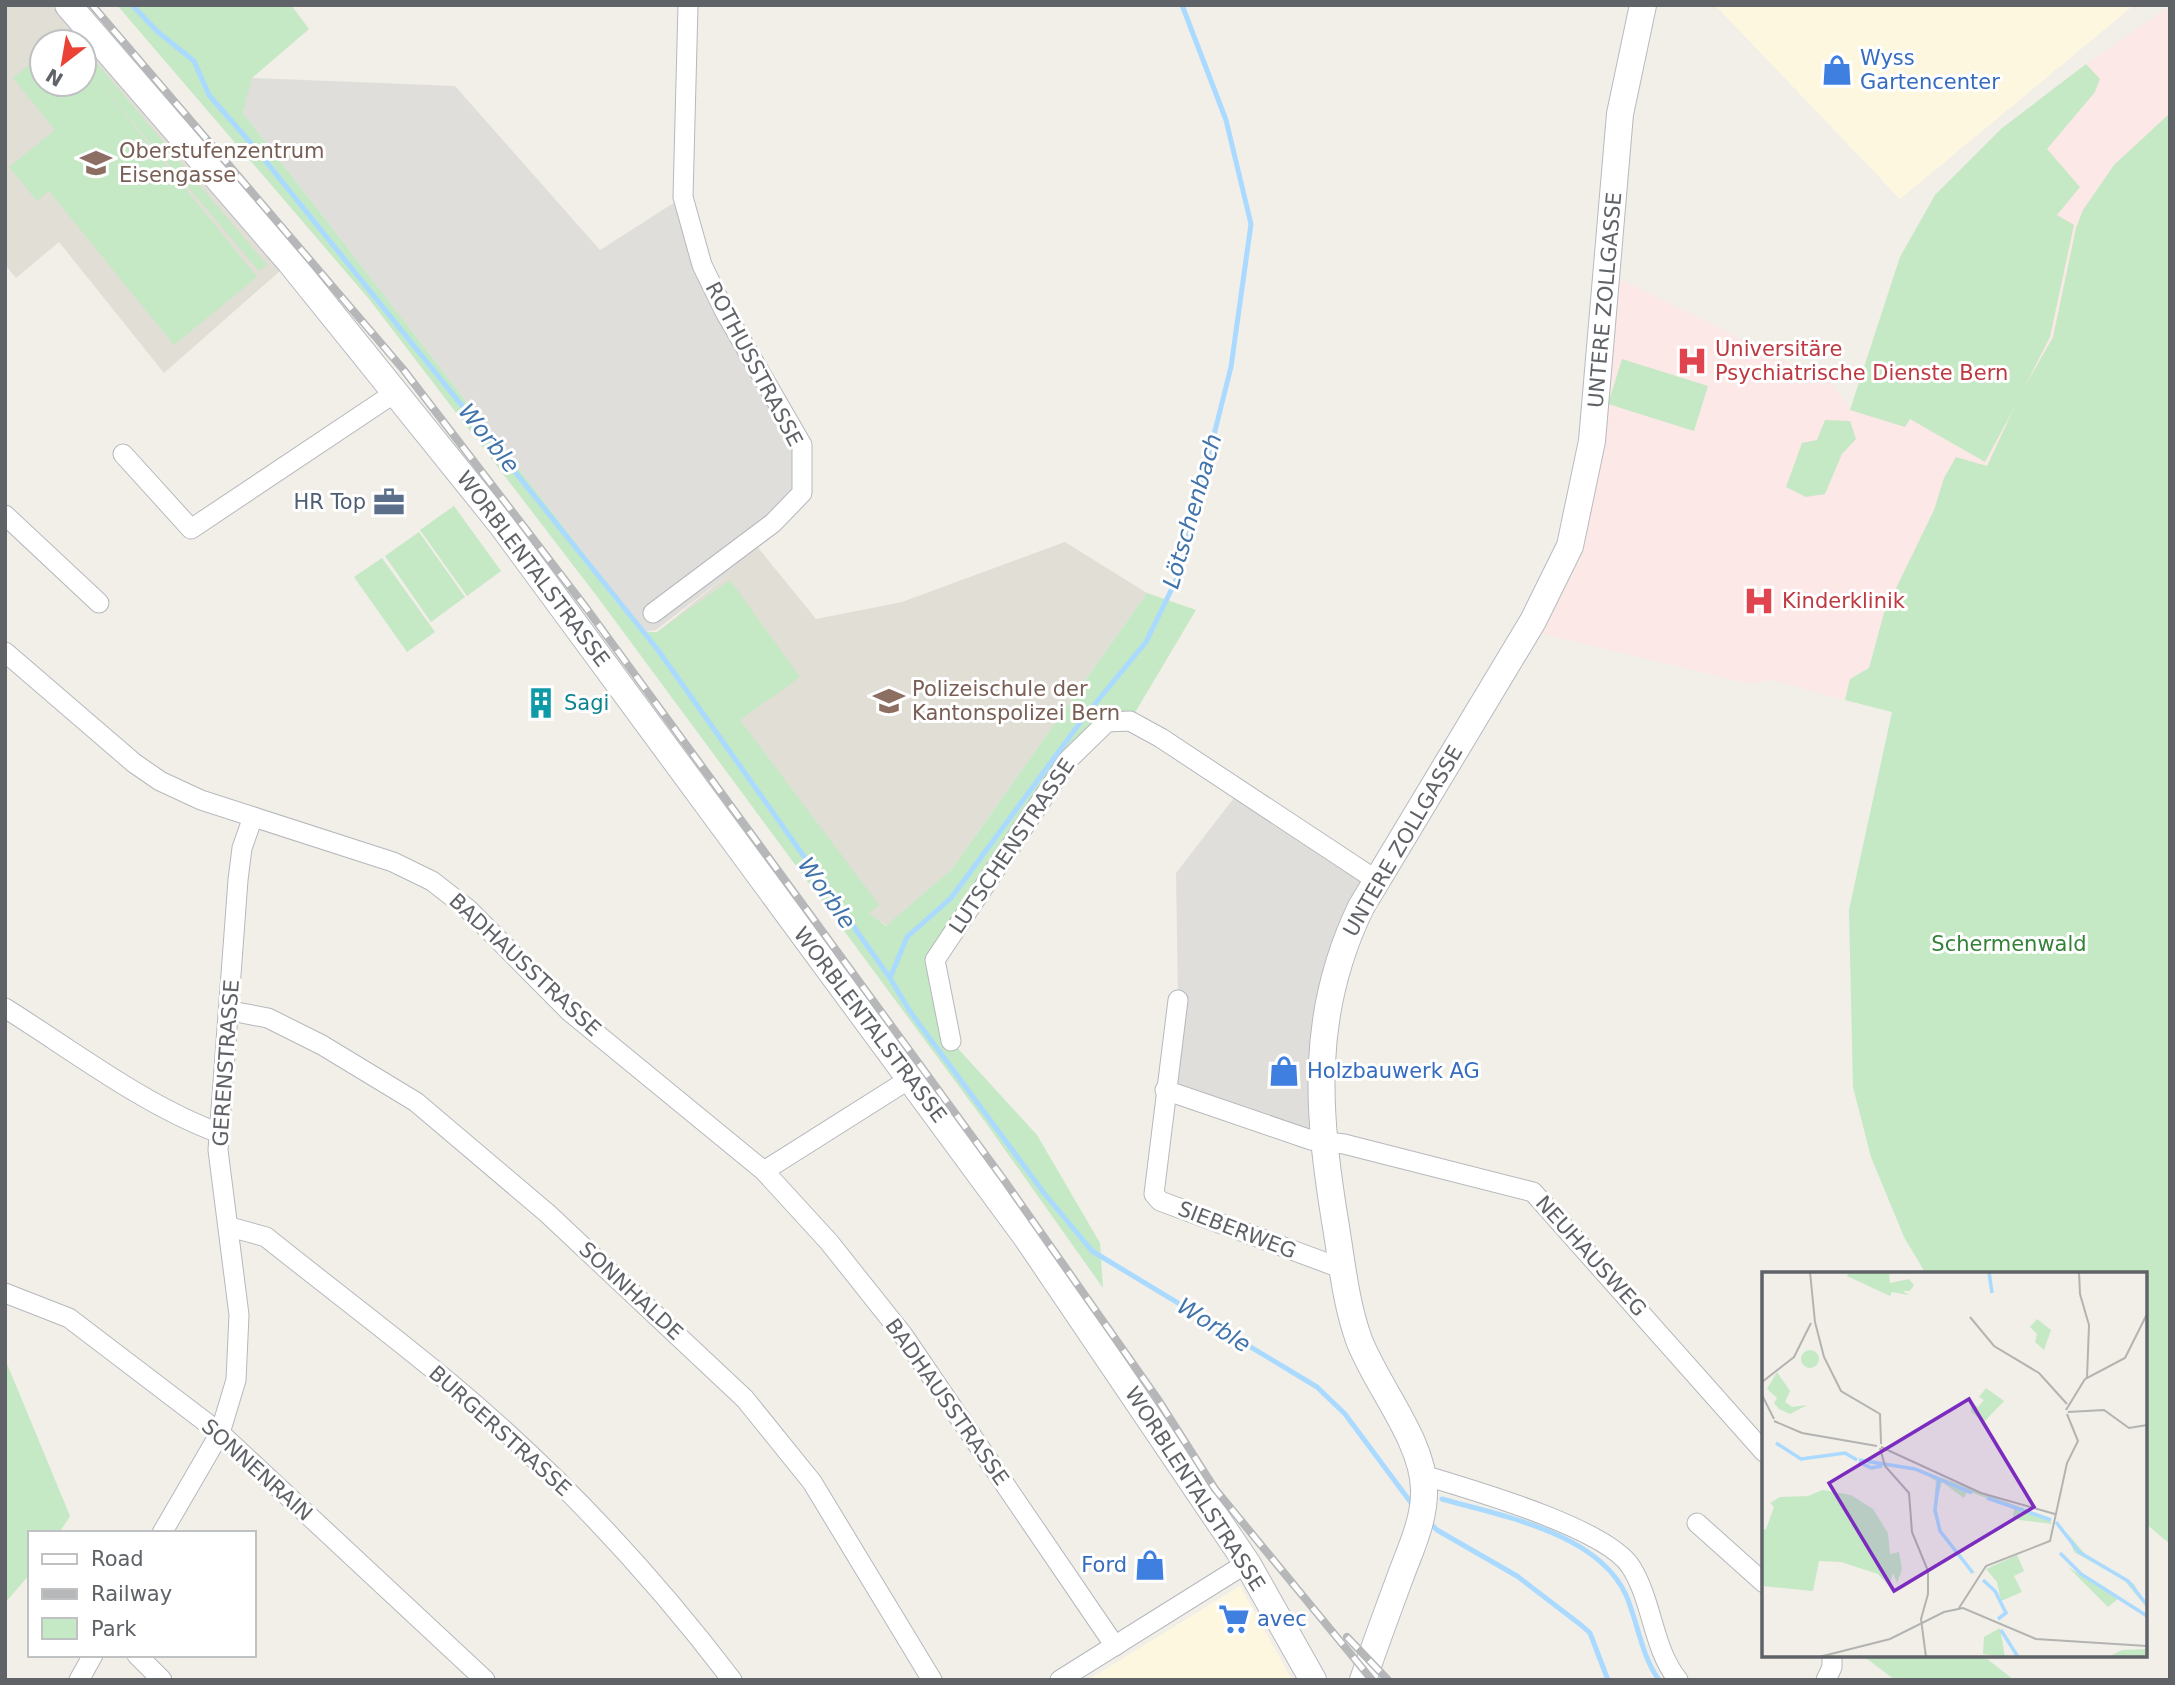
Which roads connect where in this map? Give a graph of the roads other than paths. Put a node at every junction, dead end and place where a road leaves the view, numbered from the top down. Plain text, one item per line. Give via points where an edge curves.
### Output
1 (68, 5) edge
2 (688, 5) edge
3 (1643, 5) edge
4 (396, 392) junction
5 (122, 454) dead end
6 (5, 515) edge
7 (99, 603) dead end
8 (653, 612) dead end
9 (5, 652) edge
10 (253, 817) junction
11 (1376, 880) junction
12 (1178, 1000) dead end
13 (5, 1008) edge
14 (231, 1010) junction
15 (951, 1041) dead end
16 (911, 1078) junction
17 (1166, 1090) junction
18 (219, 1133) junction
19 (1322, 1142) junction
20 (764, 1171) junction
21 (230, 1227) junction
22 (1343, 1269) junction
23 (5, 1293) edge
24 (220, 1433) junction
25 (1762, 1450) edge
26 (1424, 1483) junction
27 (1697, 1523) dead end
28 (163, 1531) edge
29 (1247, 1563) junction
30 (1762, 1581) edge
31 (1115, 1646) junction
32 (92, 1657) edge
33 (138, 1657) edge
34 (1832, 1657) edge
35 (79, 1680) edge
36 (162, 1680) edge
37 (485, 1680) edge
38 (732, 1680) edge
39 (932, 1680) edge
40 (1060, 1680) edge
41 (1313, 1680) edge
42 (1363, 1680) edge
43 (1678, 1680) edge
44 (1825, 1680) edge

1 - 4 main road, WORBLENTALSTRASSE
2 - 8 street, ROTHUSSTRASSE via 683,197 702,265 802,445 802,493 773,523
3 - 11 main road, UNTERE ZOLLGASSE via 1620,114 1592,441 1570,546 1533,621
4 - 5 street via 191,529
4 - 16 main road, WORBLENTALSTRASSE via 501,523
6 - 7 street
9 - 10 street, BADHAUSSTRASSE via 148,774
10 - 14 street, GERENSTRASSE via 242,848
10 - 20 street, BADHAUSSTRASSE via 393,862 432,881 468,909 570,1012
11 - 15 street, LUTSCHENSTRASSE via 1161,738 1130,721 1107,722 1069,760 935,960
11 - 19 main road, UNTERE ZOLLGASSE via 1342,948 1326,1015 1319,1090
12 - 17 street, SIEBERWEG
13 - 18 street via 136,1090
14 - 18 street, GERENSTRASSE
14 - 39 street, SONNHALDE via 268,1018 416,1102 547,1213 745,1398 812,1482
16 - 20 street
16 - 29 main road, WORBLENTALSTRASSE via 1027,1238
17 - 19 street
17 - 22 street, SIEBERWEG via 1154,1194 1160,1201
18 - 21 street, GERENSTRASSE
19 - 22 main road, UNTERE ZOLLGASSE
19 - 25 street, NEUHAUSWEG via 1343,1143 1534,1192
20 - 31 street, BADHAUSSTRASSE via 829,1242 902,1335
21 - 24 street, GERENSTRASSE via 239,1315 236,1380
21 - 38 street, BURGERSTRASSE via 266,1237 501,1429 664,1593
22 - 26 main road, UNTERE ZOLLGASSE via 1360,1342 1415,1450
23 - 24 street, SONNENRAIN via 69,1318
24 - 28 street, GERENSTRASSE
24 - 37 street, SONNENRAIN
26 - 42 main road, UNTERE ZOLLGASSE via 1419,1526
26 - 43 street via 1551,1519 1619,1553 1639,1583 1660,1648
27 - 30 street
29 - 31 street
29 - 41 main road, WORBLENTALSTRASSE
31 - 40 street
32 - 35 street
33 - 36 street
34 - 44 street

